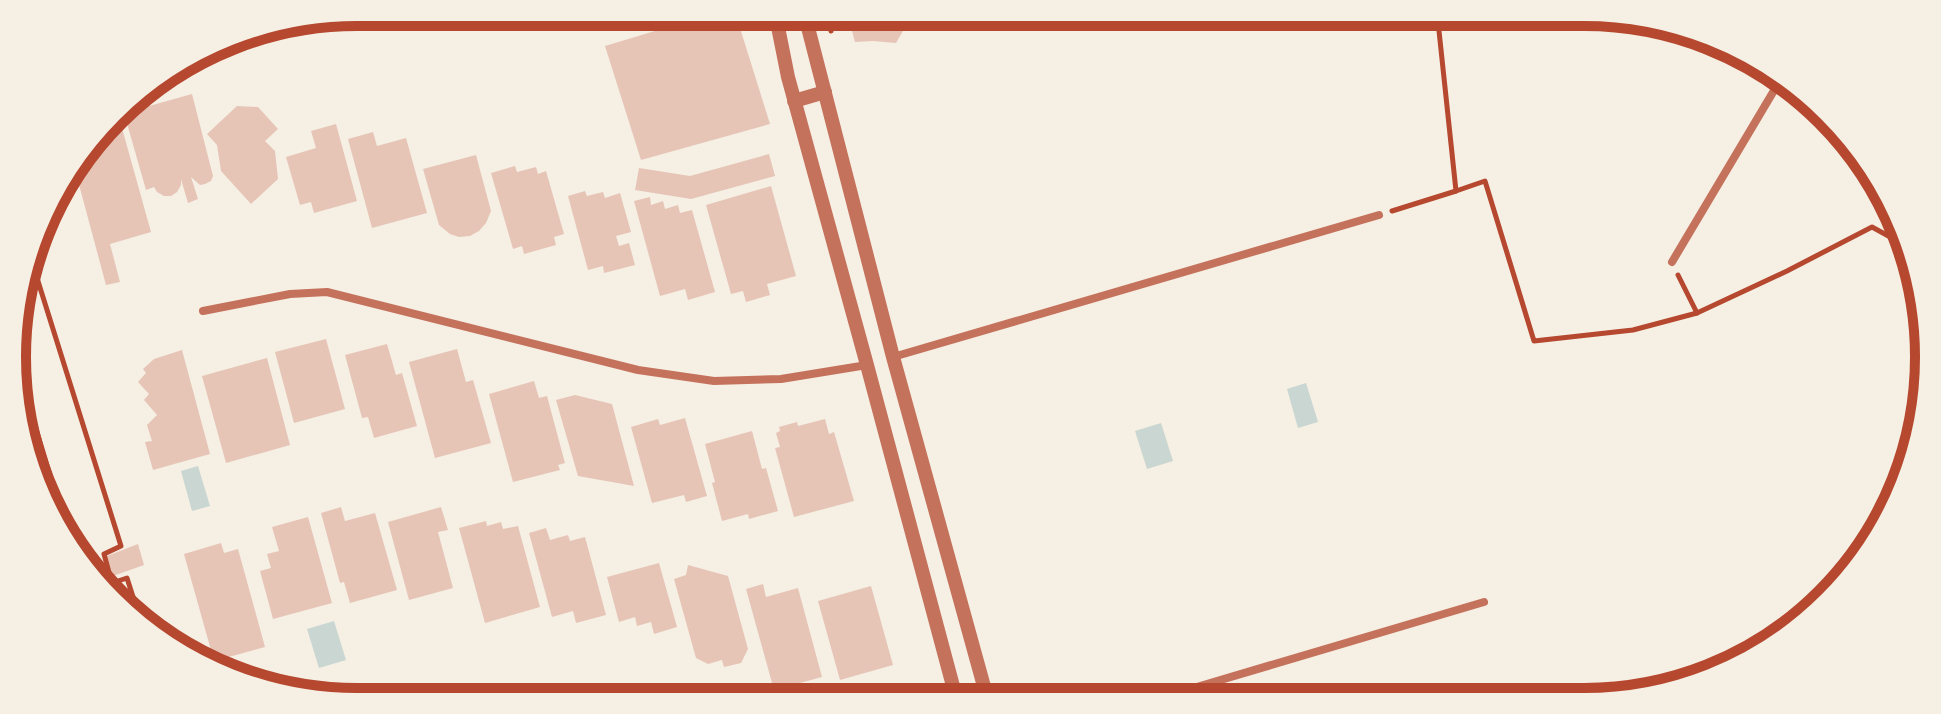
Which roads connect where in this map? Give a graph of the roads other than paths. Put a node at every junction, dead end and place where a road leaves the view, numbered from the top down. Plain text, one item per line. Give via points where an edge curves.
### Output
1 (778, 26) edge
2 (808, 26) edge
3 (1776, 87) edge
4 (825, 92) junction
5 (794, 101) junction
6 (1379, 215) road end
7 (1672, 262) road end
8 (203, 311) dead end
9 (893, 357) junction
10 (867, 365) junction
11 (1484, 602) dead end
12 (954, 688) edge
13 (984, 688) edge
14 (1194, 688) edge

1 - 5 street
2 - 4 street
3 - 7 street
4 - 5 street
4 - 9 street
5 - 10 street
6 - 9 street
8 - 10 street via 327,292 638,370 714,381 781,379
9 - 10 street
9 - 13 street
10 - 12 street
11 - 14 street

